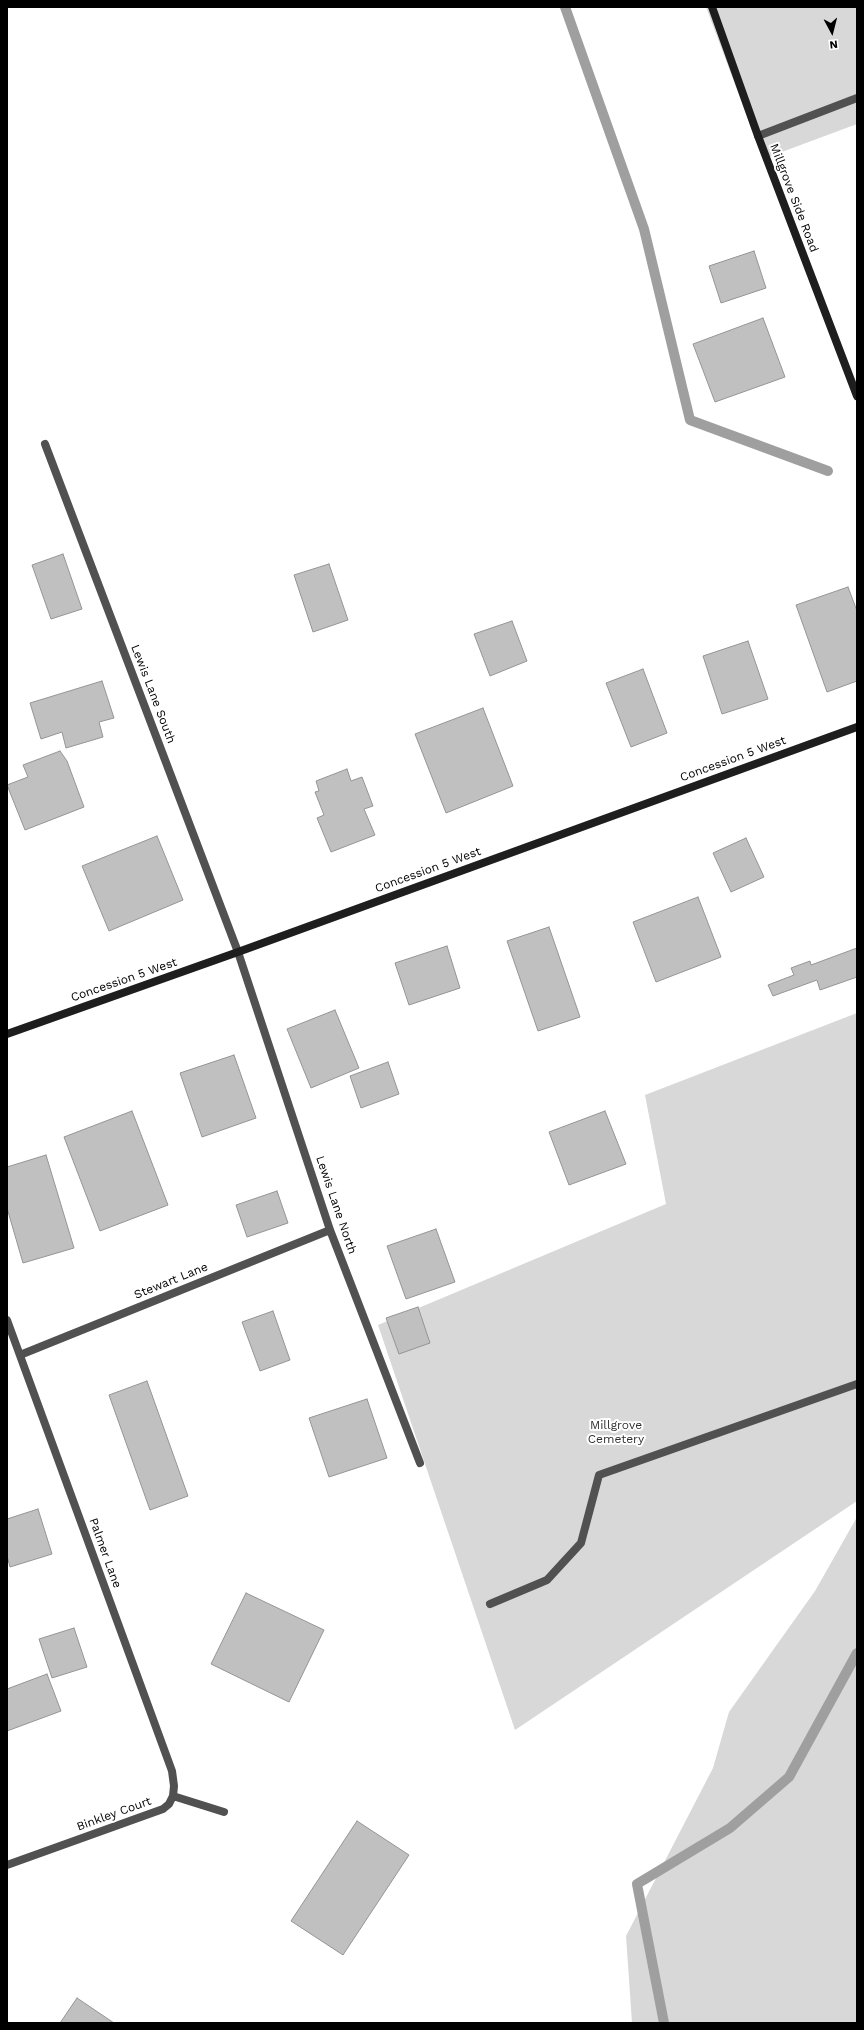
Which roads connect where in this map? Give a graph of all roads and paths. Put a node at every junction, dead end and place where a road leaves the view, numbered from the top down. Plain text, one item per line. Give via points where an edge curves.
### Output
1 (712, 7) edge
2 (857, 98) edge
3 (758, 136) junction
4 (857, 396) edge
5 (45, 444) dead end
6 (857, 727) edge
7 (238, 952) junction
8 (7, 1034) edge
9 (330, 1230) junction
10 (7, 1320) edge
11 (20, 1355) junction
12 (857, 1384) edge
13 (420, 1462) dead end
14 (490, 1604) dead end
15 (173, 1796) junction
16 (224, 1812) dead end
17 (7, 1866) edge

1 - 3 main road, Millgrove Side Road
2 - 3 street
3 - 4 main road, Millgrove Side Road
5 - 7 street, Lewis Lane South
6 - 7 main road, Concession 5 West
7 - 8 main road, Concession 5 West
7 - 9 street, Lewis Lane North
9 - 11 street, Stewart Lane
9 - 13 street, Lewis Lane North
10 - 11 street, Palmer Lane
11 - 15 street, Palmer Lane via 172,1771
12 - 14 street via 599,1475 581,1543 547,1580
15 - 16 street
15 - 17 street, Binkley Court via 163,1809

